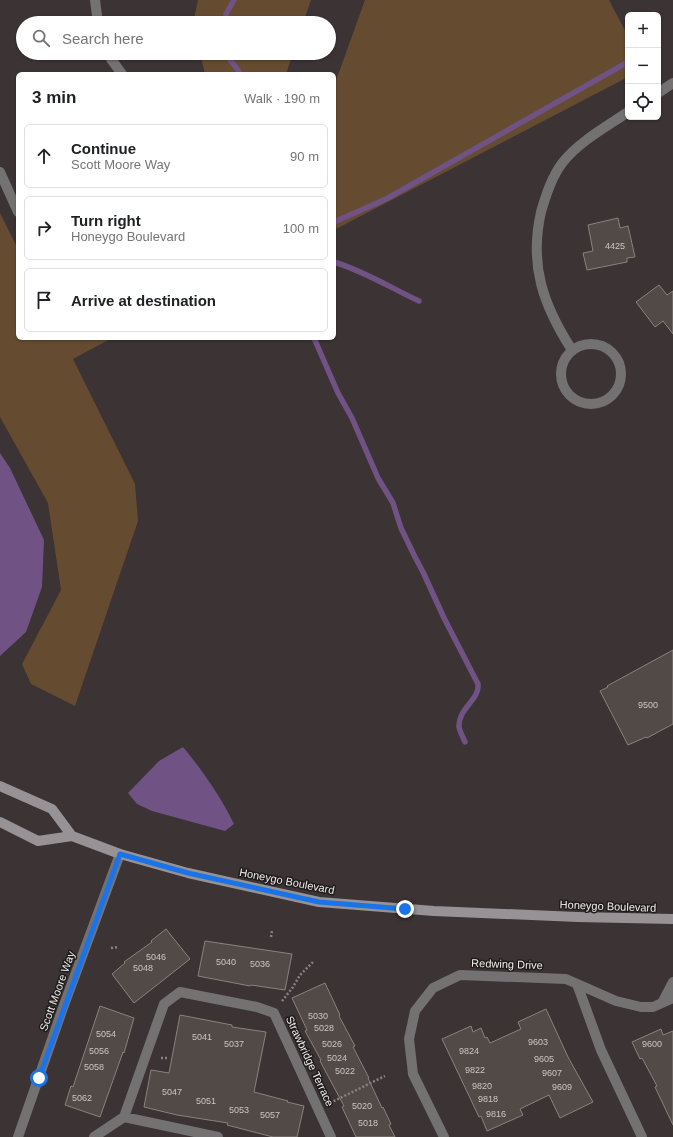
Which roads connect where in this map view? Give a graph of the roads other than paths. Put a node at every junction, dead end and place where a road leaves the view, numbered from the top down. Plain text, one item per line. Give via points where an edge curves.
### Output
1 (96, 0) edge
2 (97, 16) edge
3 (112, 60) edge
4 (121, 72) edge
5 (673, 83) edge
6 (661, 91) edge
7 (625, 114) edge
8 (0, 172) edge
9 (16, 208) edge
10 (572, 350) junction
11 (0, 786) edge
12 (0, 822) edge
13 (72, 836) junction
14 (120, 854) junction
15 (673, 919) edge
16 (673, 982) edge
17 (577, 984) junction
18 (673, 998) edge
19 (662, 1003) junction
20 (124, 1117) junction
21 (18, 1137) edge
22 (94, 1137) edge
23 (218, 1137) edge
24 (331, 1137) edge
25 (444, 1137) edge
26 (642, 1137) edge

1 - 2 street
3 - 4 street
5 - 6 street
7 - 10 street via 587,139 563,162 545,198 538,227 536,253 539,279 548,307
8 - 9 street
10 - 10 street via 561,367 560,378 570,397 579,403 589,405 600,404 609,399 618,386 621,370 612,351 592,343
11 - 13 main road via 52,809
12 - 13 main road, Honeygo Boulevard via 38,841
13 - 14 main road, Honeygo Boulevard
14 - 15 main road, Honeygo Boulevard via 188,873 319,902 434,911
14 - 21 street, Scott Moore Way
16 - 19 street
17 - 19 street, Redwing Drive via 616,1001 641,1007 653,1007
17 - 25 street, Redwing Drive via 566,979 460,975 433,988 415,1011 409,1039 413,1074
17 - 26 street via 601,1050
18 - 19 street, Redwing Drive
20 - 22 street
20 - 23 street
20 - 24 street, Strawbridge Terrace via 164,1004 180,992 257,1006 274,1013

